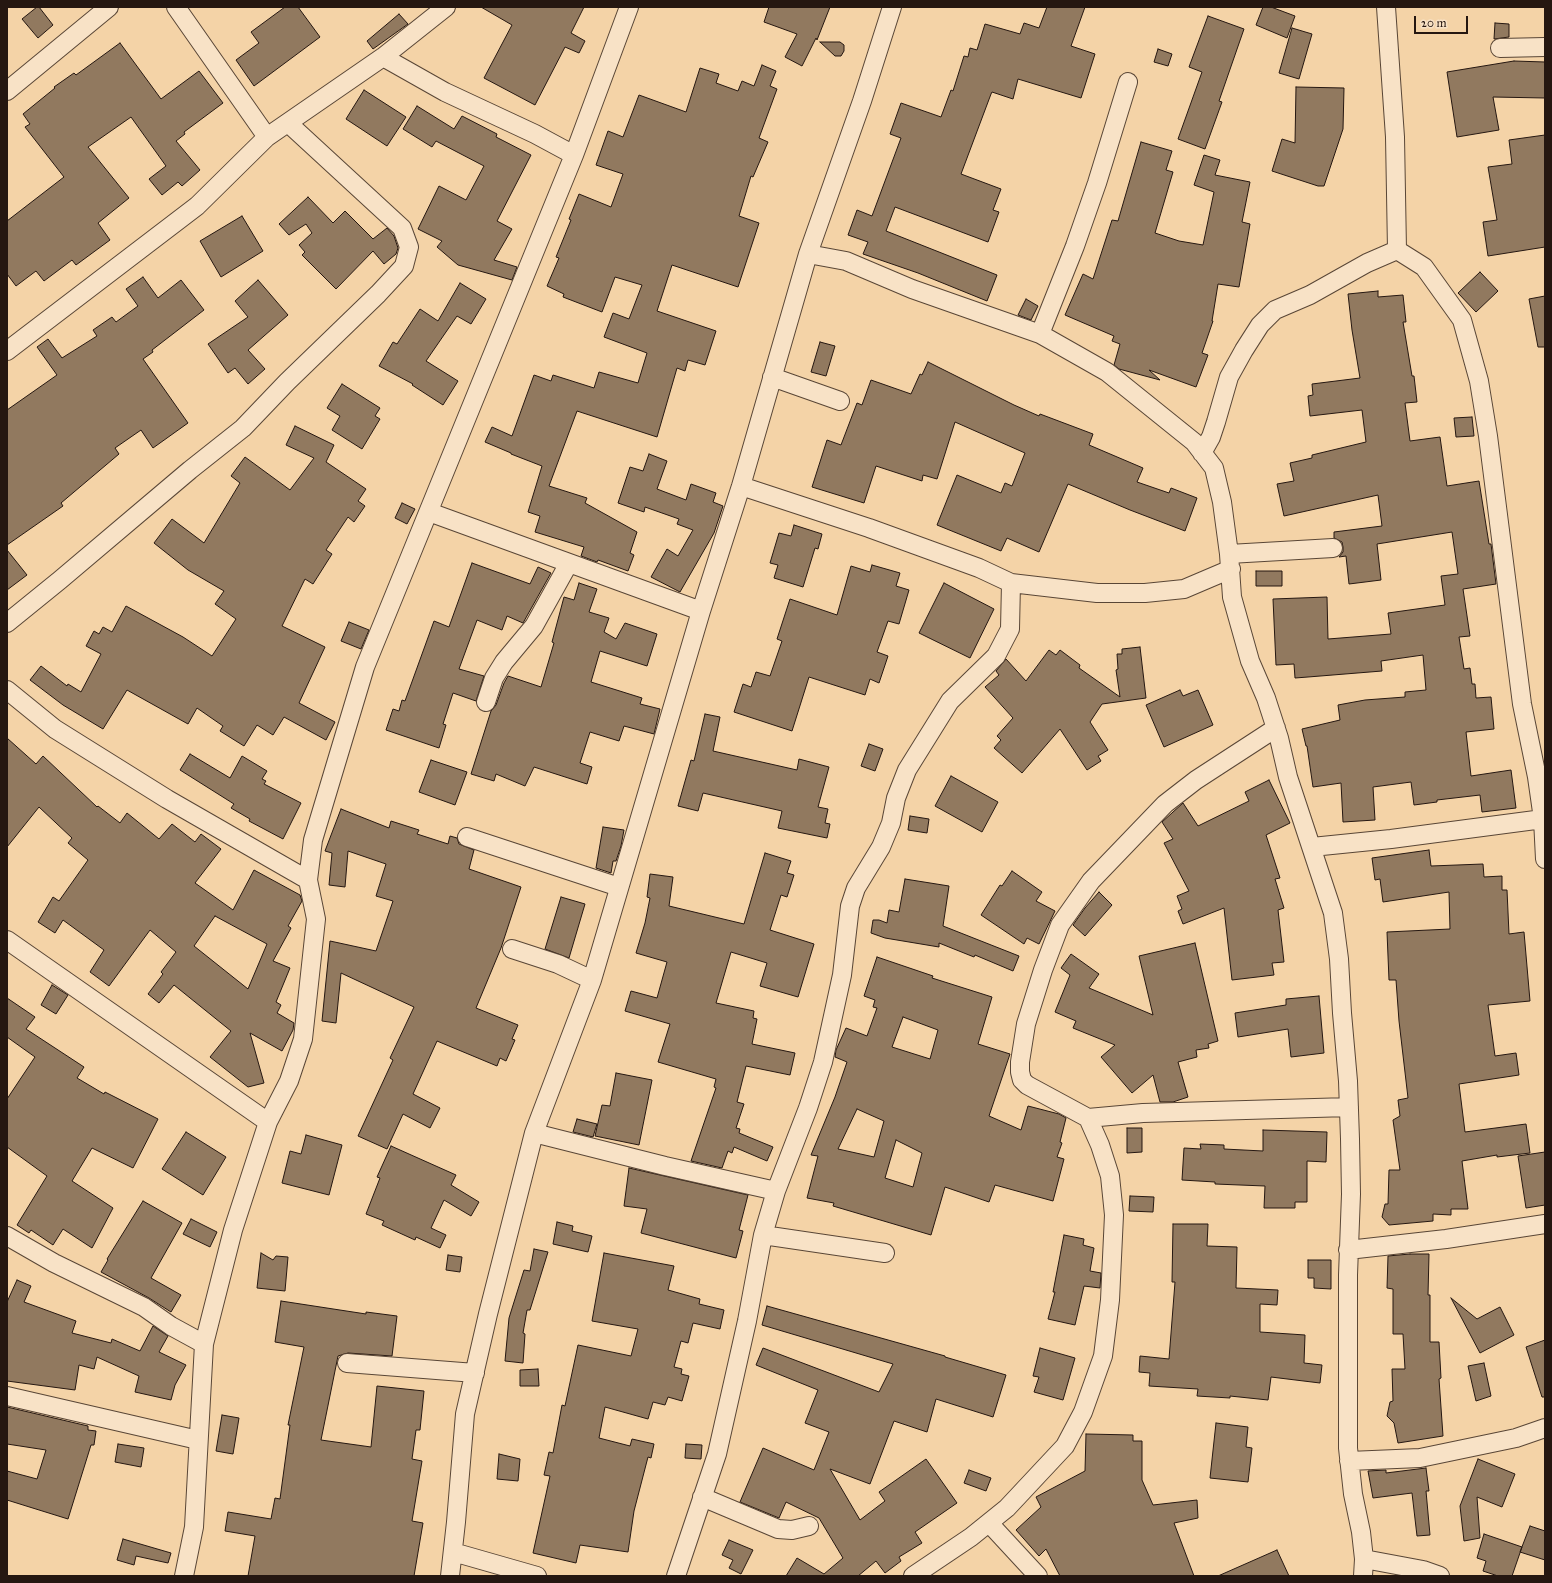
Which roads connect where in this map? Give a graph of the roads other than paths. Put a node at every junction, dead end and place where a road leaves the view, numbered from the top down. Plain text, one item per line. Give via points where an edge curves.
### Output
1 (109, 7) edge
2 (176, 7) edge
3 (446, 7) edge
4 (629, 7) edge
5 (892, 7) edge
6 (1386, 7) edge
7 (1545, 47) edge
8 (1500, 48) dead end
9 (383, 57) junction
10 (1128, 82) dead end
11 (7, 91) edge
12 (288, 123) junction
13 (266, 138) junction
14 (574, 155) junction
15 (1397, 250) junction
16 (808, 254) junction
17 (1040, 334) junction
18 (7, 351) edge
19 (772, 377) junction
20 (840, 401) dead end
21 (1202, 453) junction
22 (741, 486) junction
23 (429, 512) junction
24 (1332, 548) dead end
25 (1230, 561) junction
26 (569, 563) junction
27 (1011, 583) junction
28 (701, 612) junction
29 (7, 623) edge
30 (7, 690) edge
31 (486, 702) dead end
32 (1276, 728) junction
33 (1543, 818) junction
34 (467, 837) dead end
35 (1312, 847) junction
36 (1545, 859) edge
37 (308, 880) junction
38 (619, 887) junction
39 (7, 940) edge
40 (512, 949) dead end
41 (592, 980) junction
42 (1349, 1107) junction
43 (1088, 1118) junction
44 (268, 1122) junction
45 (534, 1133) junction
46 (776, 1191) junction
47 (1545, 1224) edge
48 (763, 1235) junction
49 (7, 1236) edge
50 (1348, 1250) junction
51 (885, 1253) dead end
52 (204, 1344) junction
53 (347, 1363) dead end
54 (475, 1373) junction
55 (7, 1396) edge
56 (1545, 1428) edge
57 (198, 1440) junction
58 (1349, 1461) junction
59 (702, 1497) junction
60 (989, 1523) junction
61 (809, 1526) dead end
62 (453, 1552) junction
63 (1363, 1568) edge
64 (184, 1576) edge
65 (450, 1576) edge
66 (537, 1576) edge
67 (676, 1576) edge
68 (913, 1576) edge
69 (1038, 1576) edge
70 (1440, 1576) edge

1 - 11 street
2 - 13 street
3 - 9 street
4 - 14 street
5 - 16 street
6 - 15 street via 1395,138
7 - 8 street
9 - 12 street
9 - 14 street via 445,92
10 - 17 street via 1097,183
12 - 13 street
12 - 29 street via 402,228 409,247 404,266 243,428
13 - 18 street via 197,206
14 - 23 street
15 - 21 street via 1275,310 1260,325 1229,377 1211,437
15 - 33 street via 1424,267 1462,320 1479,381 1522,704
16 - 17 street via 846,261 912,289
16 - 19 street
17 - 21 street via 1107,372 1194,442
19 - 20 street
19 - 22 street
21 - 25 street via 1214,468 1222,502
22 - 27 street via 868,528 979,568
22 - 28 street
23 - 26 street
23 - 37 street via 365,667 313,840
24 - 25 street
25 - 27 street via 1184,589 1145,593 1097,593
25 - 32 street via 1232,597 1250,661
26 - 28 street
26 - 31 street via 534,626 494,678
27 - 46 street via 1010,629 996,656 950,701 907,770 881,847 856,888 850,906 842,975 823,1062
28 - 38 street
30 - 37 street via 62,733 167,799
32 - 35 street via 1288,777
32 - 43 street via 1196,780 1165,804 1091,881 1060,925 1026,1024 1020,1072 1022,1080 1027,1085
33 - 35 street via 1392,839
33 - 36 street
34 - 38 street
35 - 42 street via 1333,913 1339,959
37 - 44 street via 316,919 303,1039 289,1081
38 - 41 street
39 - 44 street
40 - 41 street via 558,964
41 - 45 street
42 - 43 street via 1143,1113
42 - 50 street via 1351,1194
43 - 60 street via 1110,1176 1114,1215 1110,1300 1103,1356 1083,1412 1065,1446 1007,1508
44 - 52 street via 233,1230
45 - 46 street
45 - 54 street
46 - 48 street
47 - 50 street
48 - 51 street
48 - 59 street via 747,1321 717,1454
49 - 52 street via 54,1263 144,1307 171,1326
50 - 58 street
52 - 57 street
53 - 54 street
54 - 62 street via 465,1414
55 - 57 street
56 - 58 street via 1516,1438 1420,1458
57 - 64 street via 194,1527
58 - 63 street
59 - 61 street via 778,1529 792,1530
59 - 67 street
60 - 68 street
60 - 69 street
62 - 65 street
62 - 66 street
63 - 70 street via 1423,1570

